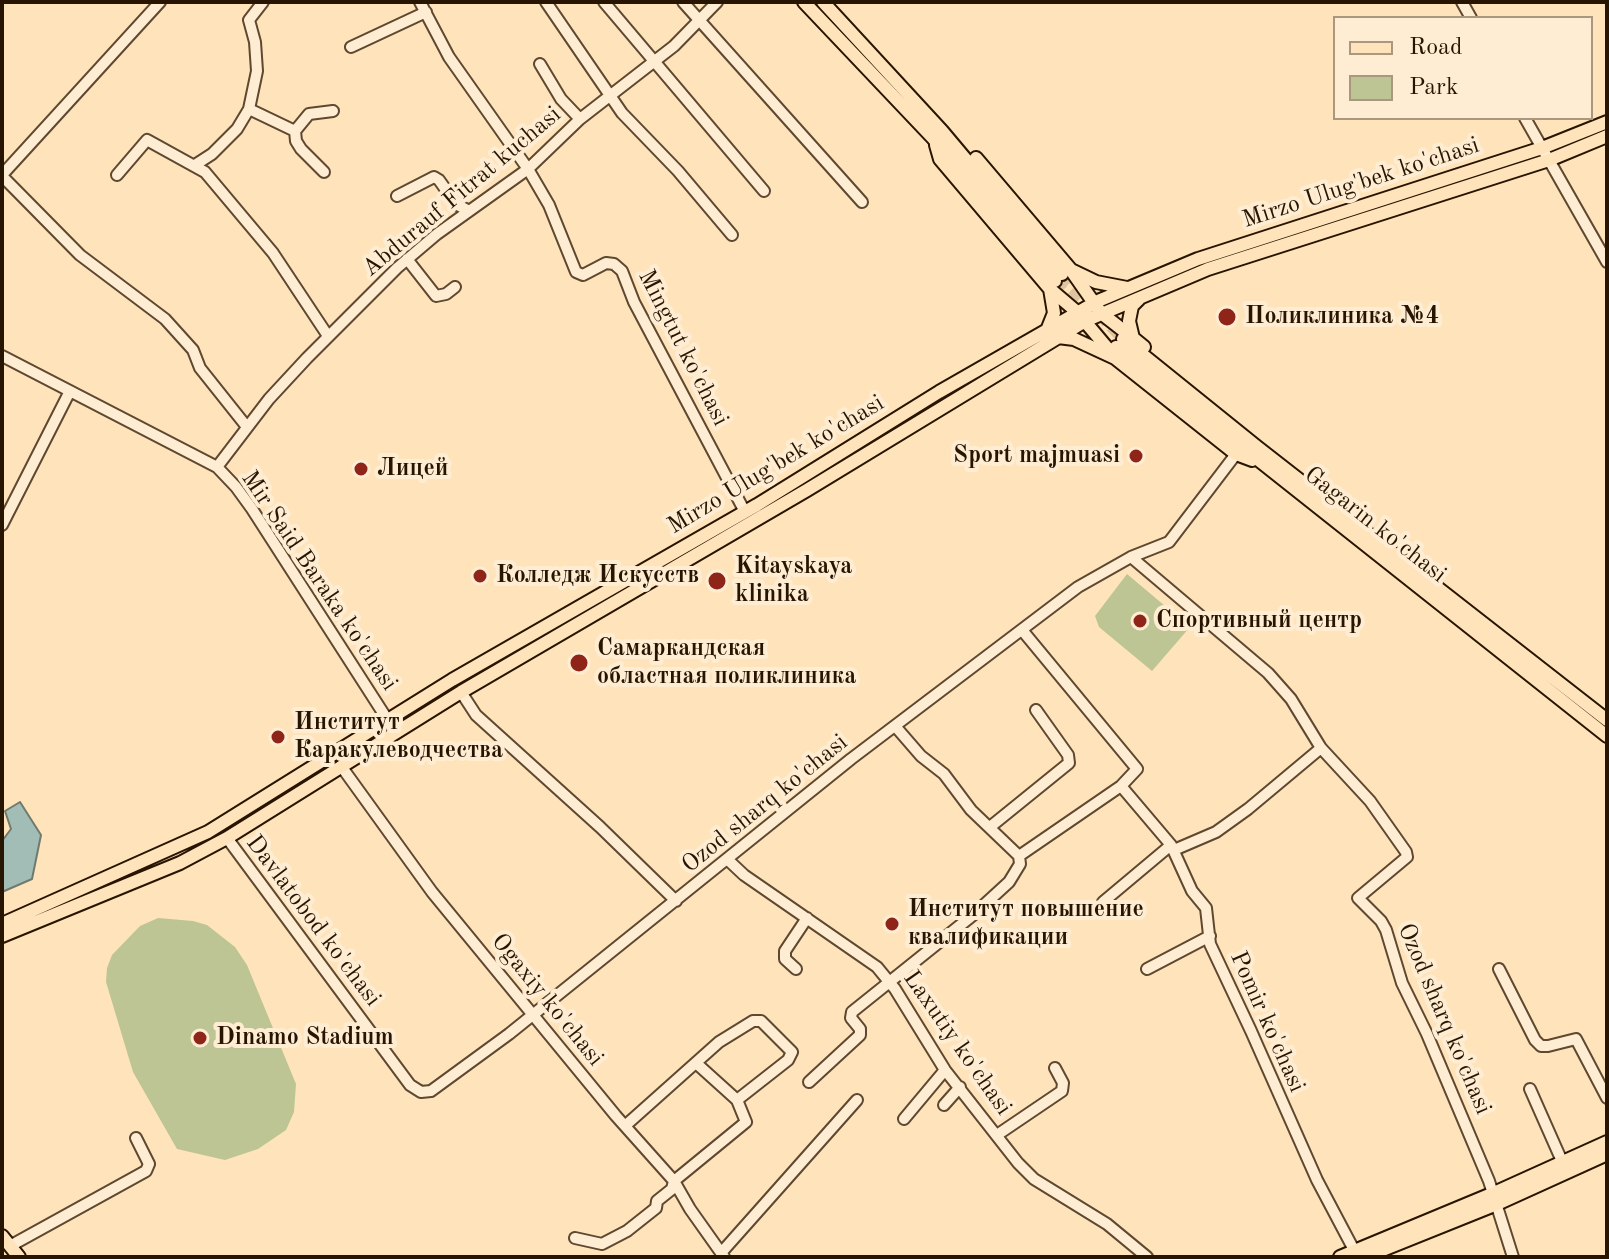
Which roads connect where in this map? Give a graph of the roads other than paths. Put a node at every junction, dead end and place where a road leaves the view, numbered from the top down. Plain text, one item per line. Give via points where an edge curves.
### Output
1 (160, 2) edge
2 (263, 2) edge
3 (546, 2) edge
4 (604, 2) edge
5 (683, 2) edge
6 (717, 2) edge
7 (804, 2) edge
8 (823, 2) edge
9 (423, 7) edge
10 (698, 20) junction
11 (351, 47) dead end
12 (654, 62) junction
13 (540, 64) dead end
14 (609, 95) junction
15 (249, 109) junction
16 (333, 111) dead end
17 (580, 119) junction
18 (1526, 120) edge
19 (1607, 122) edge
20 (295, 131) junction
21 (938, 135) junction
22 (1607, 136) edge
23 (1542, 148) junction
24 (1549, 160) junction
25 (195, 165) junction
26 (528, 169) junction
27 (324, 172) dead end
28 (117, 175) dead end
29 (2, 176) edge
30 (764, 191) dead end
31 (397, 196) dead end
32 (862, 202) dead end
33 (469, 211) junction
34 (732, 235) dead end
35 (407, 259) junction
36 (1607, 262) edge
37 (1060, 279) junction
38 (455, 287) dead end
39 (1130, 288) junction
40 (1142, 296) junction
41 (1097, 309) junction
42 (1081, 316) junction
43 (1048, 328) junction
44 (328, 336) junction
45 (1058, 337) junction
46 (1122, 346) junction
47 (2, 356) edge
48 (70, 391) junction
49 (247, 427) junction
50 (1236, 454) junction
51 (1268, 462) junction
52 (217, 467) junction
53 (745, 512) junction
54 (2, 525) edge
55 (1131, 557) junction
56 (1022, 630) junction
57 (461, 692) junction
58 (1036, 710) dead end
59 (387, 720) junction
60 (1607, 720) edge
61 (895, 726) junction
62 (396, 733) junction
63 (1607, 736) edge
64 (1321, 748) junction
65 (341, 766) junction
66 (1121, 786) junction
67 (990, 827) junction
68 (227, 838) junction
69 (1173, 848) junction
70 (1019, 856) junction
71 (727, 859) junction
72 (676, 901) junction
73 (1103, 902) dead end
74 (807, 918) junction
75 (2, 924) edge
76 (2, 936) edge
77 (1210, 936) junction
78 (796, 969) dead end
79 (1147, 969) dead end
80 (1499, 969) dead end
81 (891, 983) junction
82 (532, 1014) junction
83 (696, 1063) junction
84 (1055, 1068) dead end
85 (945, 1070) junction
86 (809, 1082) dead end
87 (960, 1087) junction
88 (1530, 1089) dead end
89 (431, 1091) joint
90 (1607, 1098) edge
91 (737, 1100) junction
92 (857, 1100) dead end
93 (944, 1105) dead end
94 (904, 1119) dead end
95 (626, 1125) junction
96 (997, 1135) junction
97 (136, 1138) dead end
98 (1607, 1142) edge
99 (1607, 1154) edge
100 (1564, 1166) junction
101 (674, 1181) junction
102 (1495, 1199) junction
103 (575, 1238) dead end
104 (6, 1241) edge
105 (1360, 1254) edge
106 (723, 1255) edge
107 (19, 1257) edge
108 (1147, 1257) edge
109 (1340, 1257) edge
110 (1513, 1257) edge

1 - 29 street
2 - 15 street via 249,20 257,71
3 - 14 street
4 - 12 street
5 - 10 street
6 - 10 street, Abdurauf Fitrat kuchasi
7 - 21 main road
8 - 21 main road
9 - 11 street
9 - 26 street, Mingtut ko'chasi via 464,80
10 - 12 street, Abdurauf Fitrat kuchasi
10 - 32 street
12 - 14 street, Abdurauf Fitrat kuchasi
12 - 30 street
13 - 17 street
14 - 17 street, Abdurauf Fitrat kuchasi
14 - 34 street
15 - 20 street
15 - 25 street via 237,129
16 - 20 street via 309,114
17 - 26 street, Abdurauf Fitrat kuchasi
18 - 23 street
19 - 23 main road, Mirzo Ulug'bek ko'chasi
20 - 27 street via 301,149
21 - 37 main road
21 - 37 main road via 961,141
22 - 24 main road, Mirzo Ulug'bek ko'chasi
23 - 24 street
23 - 39 main road, Mirzo Ulug'bek ko'chasi via 1198,259
24 - 36 street
24 - 40 main road, Mirzo Ulug'bek ko'chasi via 1208,269
25 - 28 street via 147,140
25 - 44 street via 273,253
26 - 33 street, Abdurauf Fitrat kuchasi
26 - 53 street, Mingtut ko'chasi via 576,272 583,275 606,263 622,271
29 - 49 street via 80,255 165,319
31 - 33 street via 434,177 456,204
33 - 35 street, Abdurauf Fitrat kuchasi
35 - 38 street via 436,296
35 - 44 street, Abdurauf Fitrat kuchasi
37 - 39 main road
37 - 41 main road
37 - 42 main road
37 - 43 main road
39 - 41 main road, Mirzo Ulug'bek ko'chasi
40 - 41 main road, Mirzo Ulug'bek ko'chasi
40 - 46 main road via 1129,313
41 - 42 main road, Mirzo Ulug'bek ko'chasi
41 - 46 main road
42 - 43 main road, Mirzo Ulug'bek ko'chasi
42 - 45 main road, Mirzo Ulug'bek ko'chasi
42 - 46 main road
43 - 53 main road, Mirzo Ulug'bek ko'chasi
44 - 49 street, Abdurauf Fitrat kuchasi
45 - 46 main road
45 - 57 main road, Mirzo Ulug'bek ko'chasi
46 - 50 main road
46 - 51 main road, Gagarin ko'chasi
47 - 48 street, Mir Said Baraka ko'chasi
48 - 52 street, Mir Said Baraka ko'chasi
48 - 54 street
49 - 52 street, Abdurauf Fitrat kuchasi
50 - 51 main road
50 - 55 street, Ozod sharq ko'chasi via 1169,542
51 - 60 main road, Gagarin ko'chasi
51 - 63 main road, Gagarin ko'chasi
52 - 59 street, Mir Said Baraka ko'chasi via 252,509
53 - 59 main road, Mirzo Ulug'bek ko'chasi
55 - 56 street, Ozod sharq ko'chasi via 1078,587
55 - 64 street, Ozod sharq ko'chasi via 1268,673
56 - 61 street, Ozod sharq ko'chasi
56 - 66 street via 1136,767
57 - 62 main road, Mirzo Ulug'bek ko'chasi
57 - 72 street via 476,715
58 - 67 street via 1069,763
59 - 62 street, Mir Said Baraka ko'chasi
59 - 75 main road, Mirzo Ulug'bek ko'chasi via 208,832
61 - 67 street
61 - 71 street, Ozod sharq ko'chasi
62 - 65 main road, Mirzo Ulug'bek ko'chasi
64 - 69 street via 1216,832
64 - 102 street, Ozod sharq ko'chasi via 1370,801 1406,852 1407,857 1358,898 1386,930 1402,983
65 - 68 main road, Mirzo Ulug'bek ko'chasi
65 - 82 street, Ogaxiy ko'chasi via 432,892
66 - 69 street, Pomir ko'chasi
66 - 70 street
67 - 70 street
68 - 76 main road, Mirzo Ulug'bek ko'chasi via 180,863
68 - 89 street, Davlatobod ko'chasi via 410,1085
69 - 73 street
69 - 77 street, Pomir ko'chasi via 1192,891 1206,908
70 - 81 street via 1017,873 1009,882
71 - 72 street, Ozod sharq ko'chasi
71 - 74 street, Laxutiy ko'chasi
72 - 82 street, Ozod sharq ko'chasi
74 - 78 street via 785,951 785,959
74 - 81 street, Laxutiy ko'chasi via 877,967
77 - 79 street
77 - 105 street, Pomir ko'chasi via 1298,1141
80 - 90 street via 1535,1040 1548,1046 1576,1039
81 - 85 street, Laxutiy ko'chasi
81 - 86 street via 852,1012 860,1035
82 - 89 street, Ozod sharq ko'chasi
82 - 95 street, Ogaxiy ko'chasi
83 - 91 street
83 - 91 street via 719,1042 761,1021 791,1056
83 - 95 street
84 - 96 street via 1062,1091
85 - 87 street, Laxutiy ko'chasi
85 - 94 street
87 - 93 street
87 - 96 street, Laxutiy ko'chasi
88 - 100 street
91 - 101 street via 746,1122
92 - 106 street
95 - 101 street, Ogaxiy ko'chasi
96 - 108 street, Laxutiy ko'chasi via 1034,1179 1107,1224
97 - 104 street via 149,1164 146,1171
98 - 100 main road
99 - 100 main road
100 - 102 main road
101 - 103 street via 656,1208 614,1239 602,1244
101 - 106 street, Ogaxiy ko'chasi
102 - 105 main road
102 - 110 street
104 - 107 main road
105 - 109 main road

